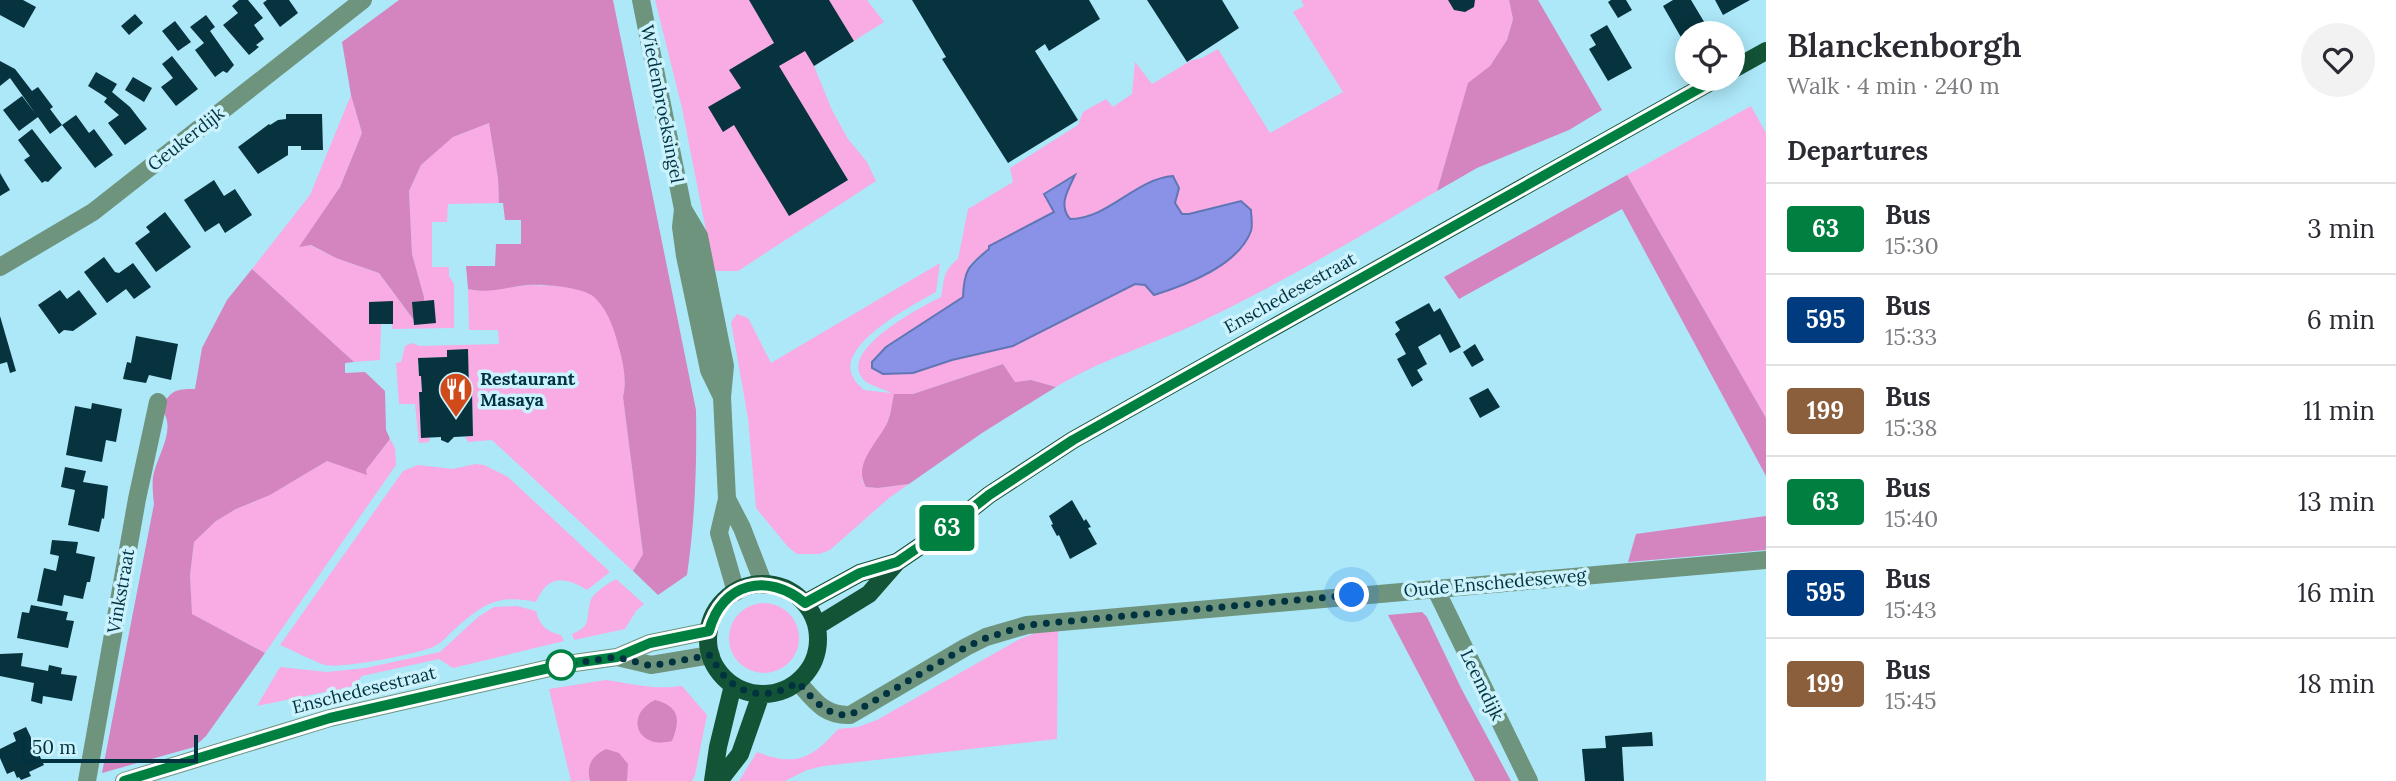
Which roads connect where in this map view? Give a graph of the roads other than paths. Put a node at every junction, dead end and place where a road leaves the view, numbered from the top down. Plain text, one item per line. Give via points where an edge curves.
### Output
1 (363, 0) edge
2 (641, 0) edge
3 (1766, 51) edge
4 (1745, 63) edge
5 (1695, 91) edge
6 (0, 267) edge
7 (158, 402) dead end
8 (727, 499) junction
9 (1766, 560) edge
10 (897, 562) junction
11 (764, 585) junction
12 (1435, 588) junction
13 (736, 592) junction
14 (805, 603) junction
15 (817, 626) junction
16 (709, 631) junction
17 (711, 655) junction
18 (617, 657) junction
19 (798, 682) junction
20 (733, 685) junction
21 (761, 694) junction
22 (88, 781) edge
23 (124, 781) edge
24 (713, 781) edge
25 (719, 781) edge
26 (1529, 781) edge

1 - 6 street, Geukerdijk via 93,212
2 - 8 street, Wiedenbroeksingel via 683,209 685,256 709,370 722,397
3 - 4 main road
5 - 10 main road, Enschedesestraat via 1073,440
7 - 22 street, Vinkstraat
8 - 11 street, Wiedenbroeksingel
8 - 13 street, Wiedenbroeksingel via 719,533
9 - 12 street, Oude Enschedeseweg
10 - 14 main road, Enschedesestraat via 860,573
10 - 15 main road, Enschedesestraat via 869,594
11 - 13 main road
11 - 14 main road via 779,587
12 - 19 street, Oude Enschedeseweg via 1027,625 966,647 850,715 828,712
12 - 26 street, Leemdijk
13 - 16 main road via 718,608
14 - 15 main road
15 - 19 main road via 815,657
16 - 17 main road
16 - 18 street, Enschedesestraat via 650,643
17 - 18 street, Enschedesestraat via 651,666
17 - 20 main road
18 - 23 street, Enschedesestraat via 567,664 330,718
19 - 21 main road
20 - 21 main road
20 - 24 main road
21 - 25 main road via 740,754

